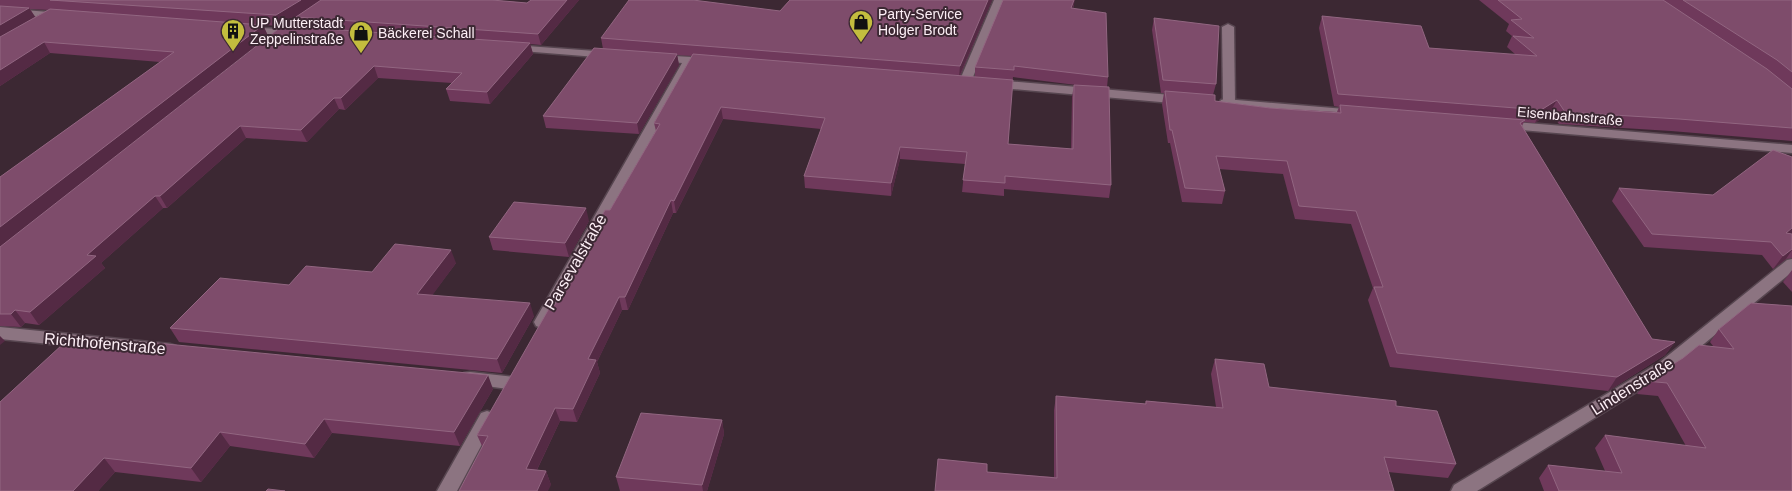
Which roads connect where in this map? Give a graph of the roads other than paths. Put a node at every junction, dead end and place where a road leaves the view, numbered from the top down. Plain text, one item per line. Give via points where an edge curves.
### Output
1 (999, 0) edge
2 (0, 10) edge
3 (52, 16) junction
4 (71, 17) edge
5 (296, 23) edge
6 (37, 24) edge
7 (1228, 28) dead end
8 (234, 29) edge
9 (282, 32) junction
10 (312, 34) edge
11 (266, 44) edge
12 (501, 47) edge
13 (620, 55) edge
14 (640, 57) edge
15 (690, 60) junction
16 (720, 62) edge
17 (1229, 103) junction
18 (1367, 114) edge
19 (1486, 124) edge
20 (1792, 148) edge
21 (1792, 264) edge
22 (0, 333) edge
23 (532, 338) edge
24 (186, 351) edge
25 (449, 376) edge
26 (447, 491) edge
27 (1460, 491) edge

1 - 17 street via 970,83
2 - 3 street
3 - 4 street
3 - 6 street
5 - 9 street
7 - 17 street
8 - 9 street
9 - 10 street
9 - 11 street
12 - 13 street
14 - 15 street
15 - 16 street
15 - 23 street, Parsevalstraße
17 - 18 street
19 - 20 street, Eisenbahnstraße
21 - 27 street, Lindenstraße via 1666,366
22 - 24 street, Richthofenstraße
25 - 26 street via 510,377

